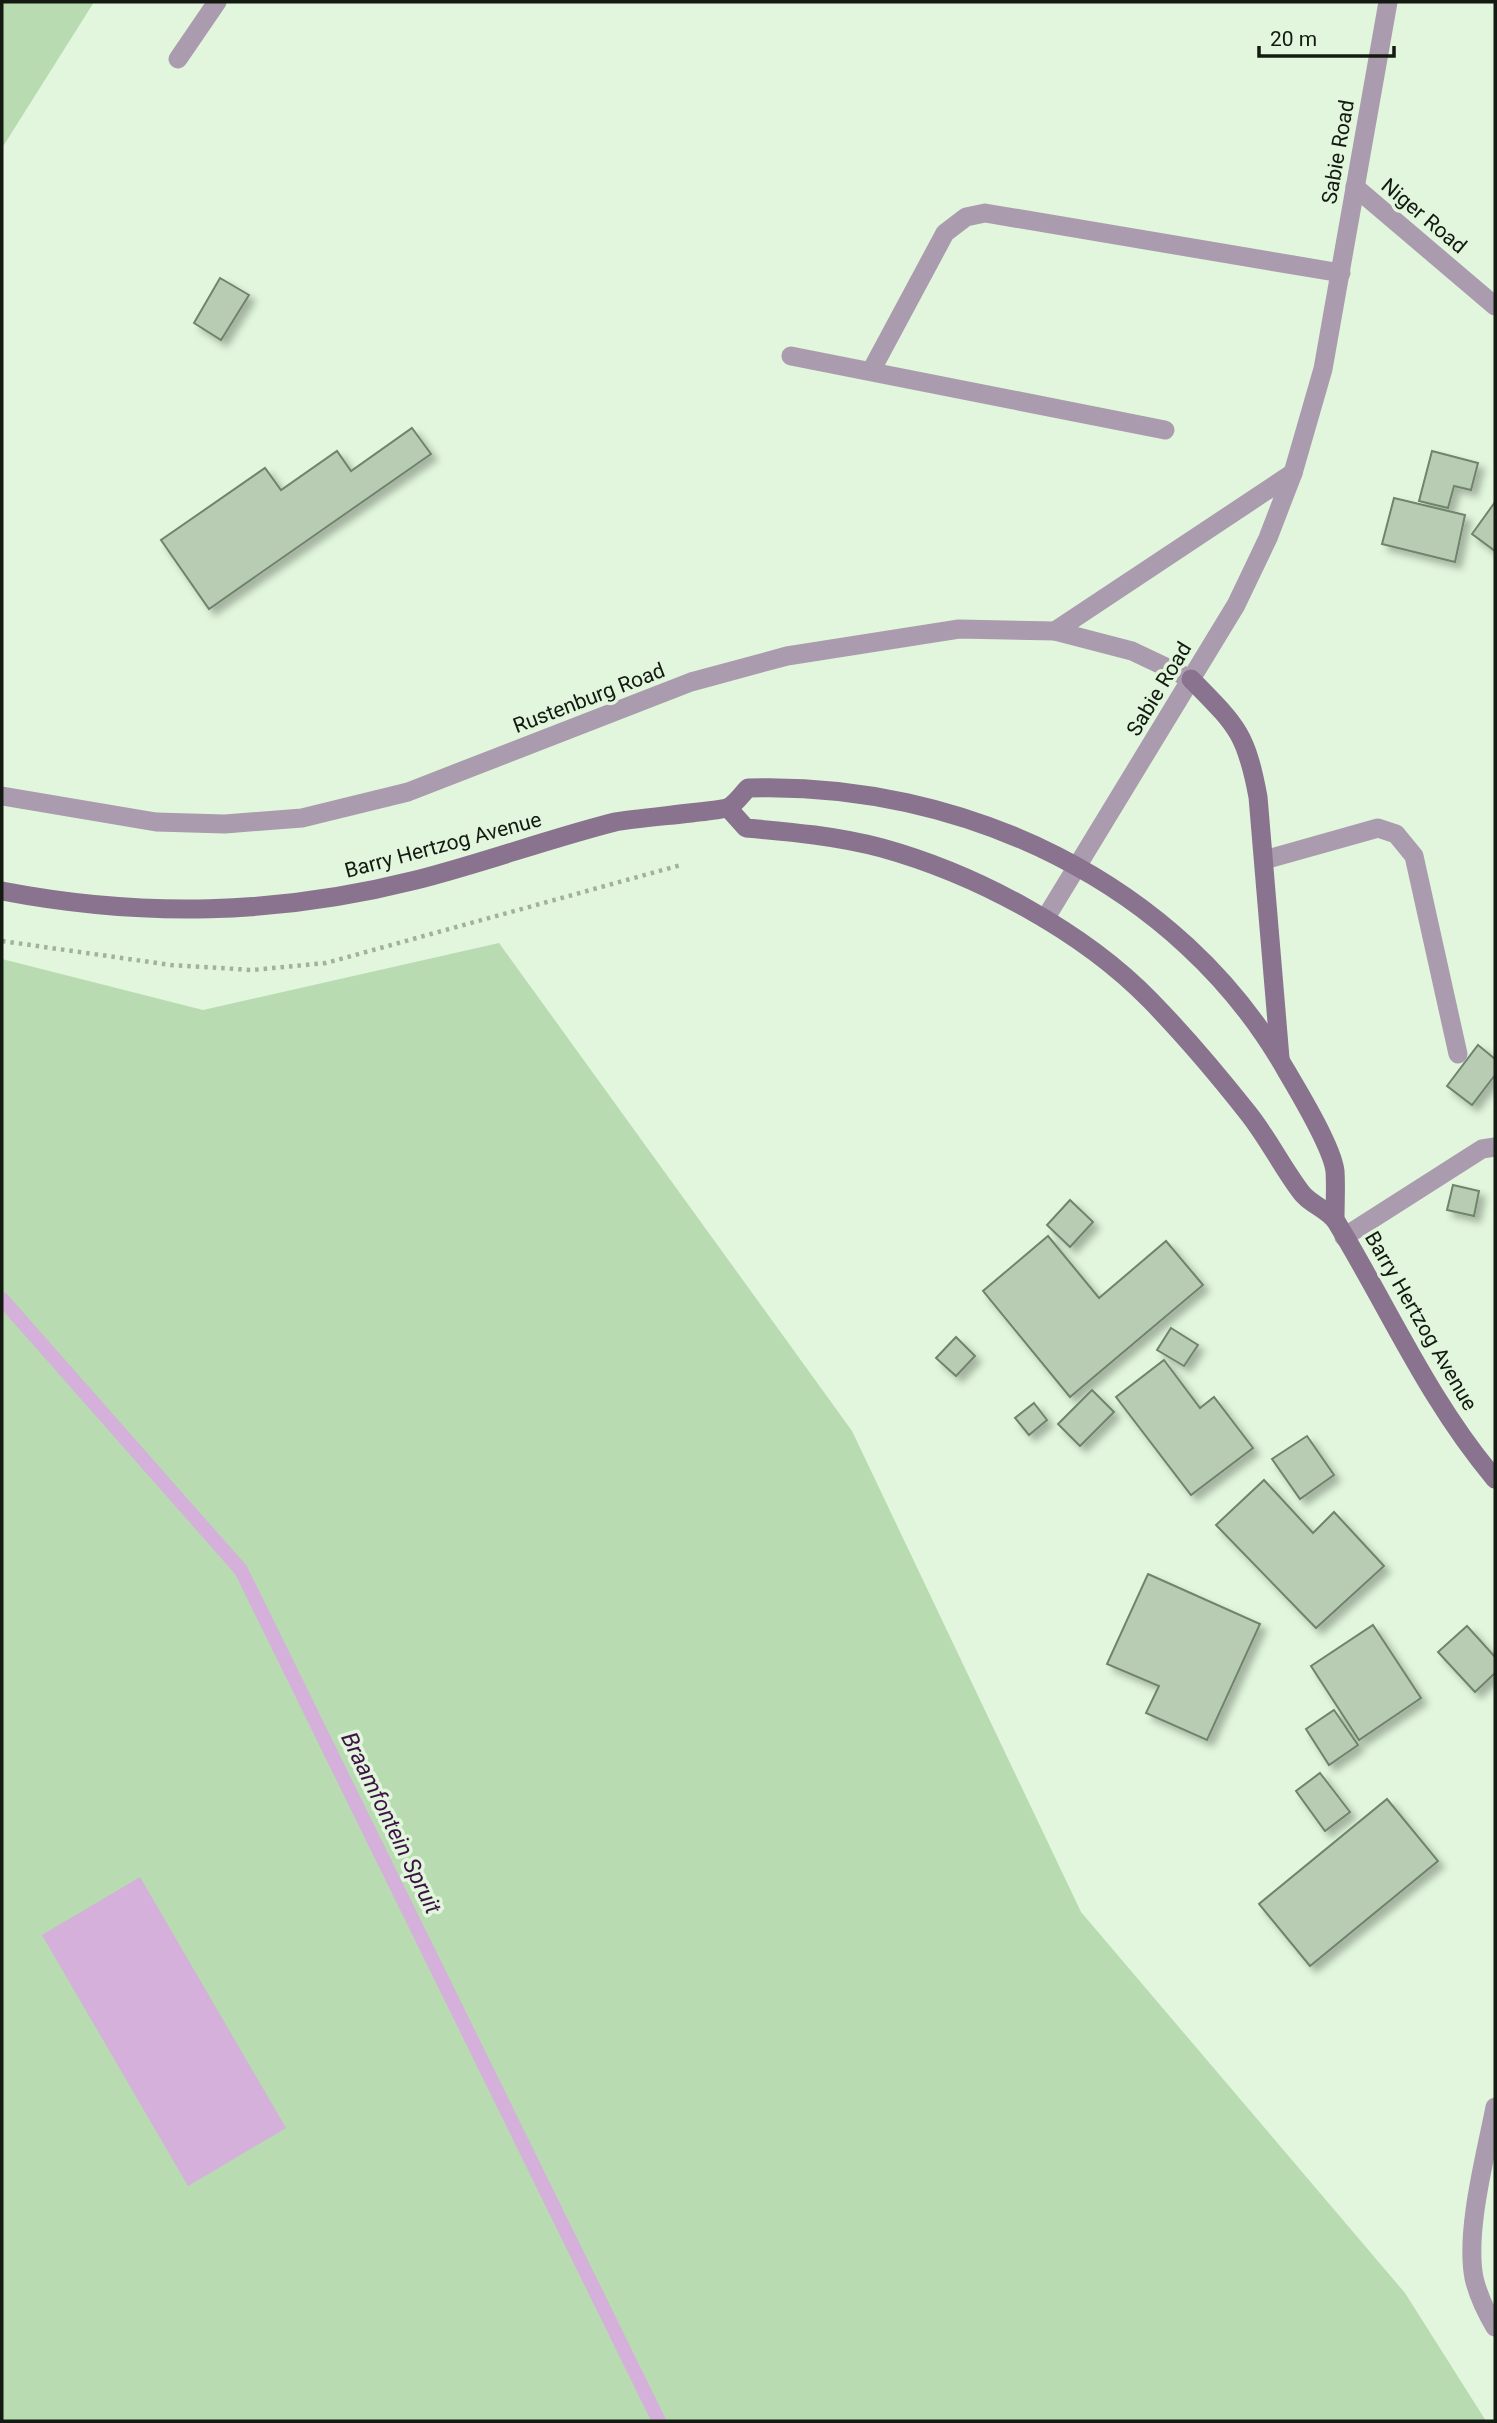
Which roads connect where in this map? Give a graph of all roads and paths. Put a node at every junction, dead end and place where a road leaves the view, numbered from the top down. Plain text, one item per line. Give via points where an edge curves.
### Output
1 (217, 2) edge
2 (1388, 2) edge
3 (178, 59) dead end
4 (1355, 187) junction
5 (1340, 273) junction
6 (1495, 306) edge
7 (791, 356) dead end
8 (871, 370) junction
9 (1165, 430) dead end
10 (1293, 472) junction
11 (1055, 631) junction
12 (1191, 679) junction
13 (2, 796) edge
14 (728, 808) junction
15 (1264, 860) junction
16 (681, 865) dead end
17 (1079, 866) junction
18 (2, 891) edge
19 (1045, 919) junction
20 (2, 941) edge
21 (1458, 1054) dead end
22 (1280, 1059) junction
23 (1495, 1147) edge
24 (1335, 1219) junction
25 (1344, 1237) junction
26 (1495, 1479) edge
27 (1495, 2107) edge
28 (1495, 2327) edge

1 - 3 street
2 - 4 street, Sabie Road
4 - 5 street, Sabie Road
4 - 6 street, Niger Road
5 - 8 street via 985,213 965,217 945,233
5 - 10 street, Sabie Road via 1323,369
7 - 8 street
8 - 9 street
10 - 11 street
10 - 12 street, Sabie Road via 1236,605
11 - 12 street, Rustenburg Road via 1132,651
11 - 13 street, Rustenburg Road via 959,629 788,656 691,682 408,792 302,818 225,824 156,822
12 - 15 main road via 1233,722 1244,740 1258,797
12 - 17 street, Sabie Road
14 - 17 main road, Barry Hertzog Avenue via 748,788 796,786 875,795 962,815
14 - 18 main road, Barry Hertzog Avenue via 620,821 415,880 251,909 126,908
14 - 19 main road, Barry Hertzog Avenue via 746,828 822,835 923,861
15 - 21 street via 1378,828 1396,834 1414,856
15 - 22 main road
16 - 20 path via 326,963 252,970 171,965
17 - 19 street, Sabie Road
17 - 22 main road, Barry Hertzog Avenue via 1190,949 1224,984
19 - 24 main road, Barry Hertzog Avenue via 1101,957 1150,1000 1248,1113 1302,1195
22 - 24 main road, Barry Hertzog Avenue via 1335,1169
23 - 25 street via 1482,1149
24 - 25 main road, Barry Hertzog Avenue
25 - 26 main road, Barry Hertzog Avenue via 1437,1400
27 - 28 street via 1473,2237 1474,2277

